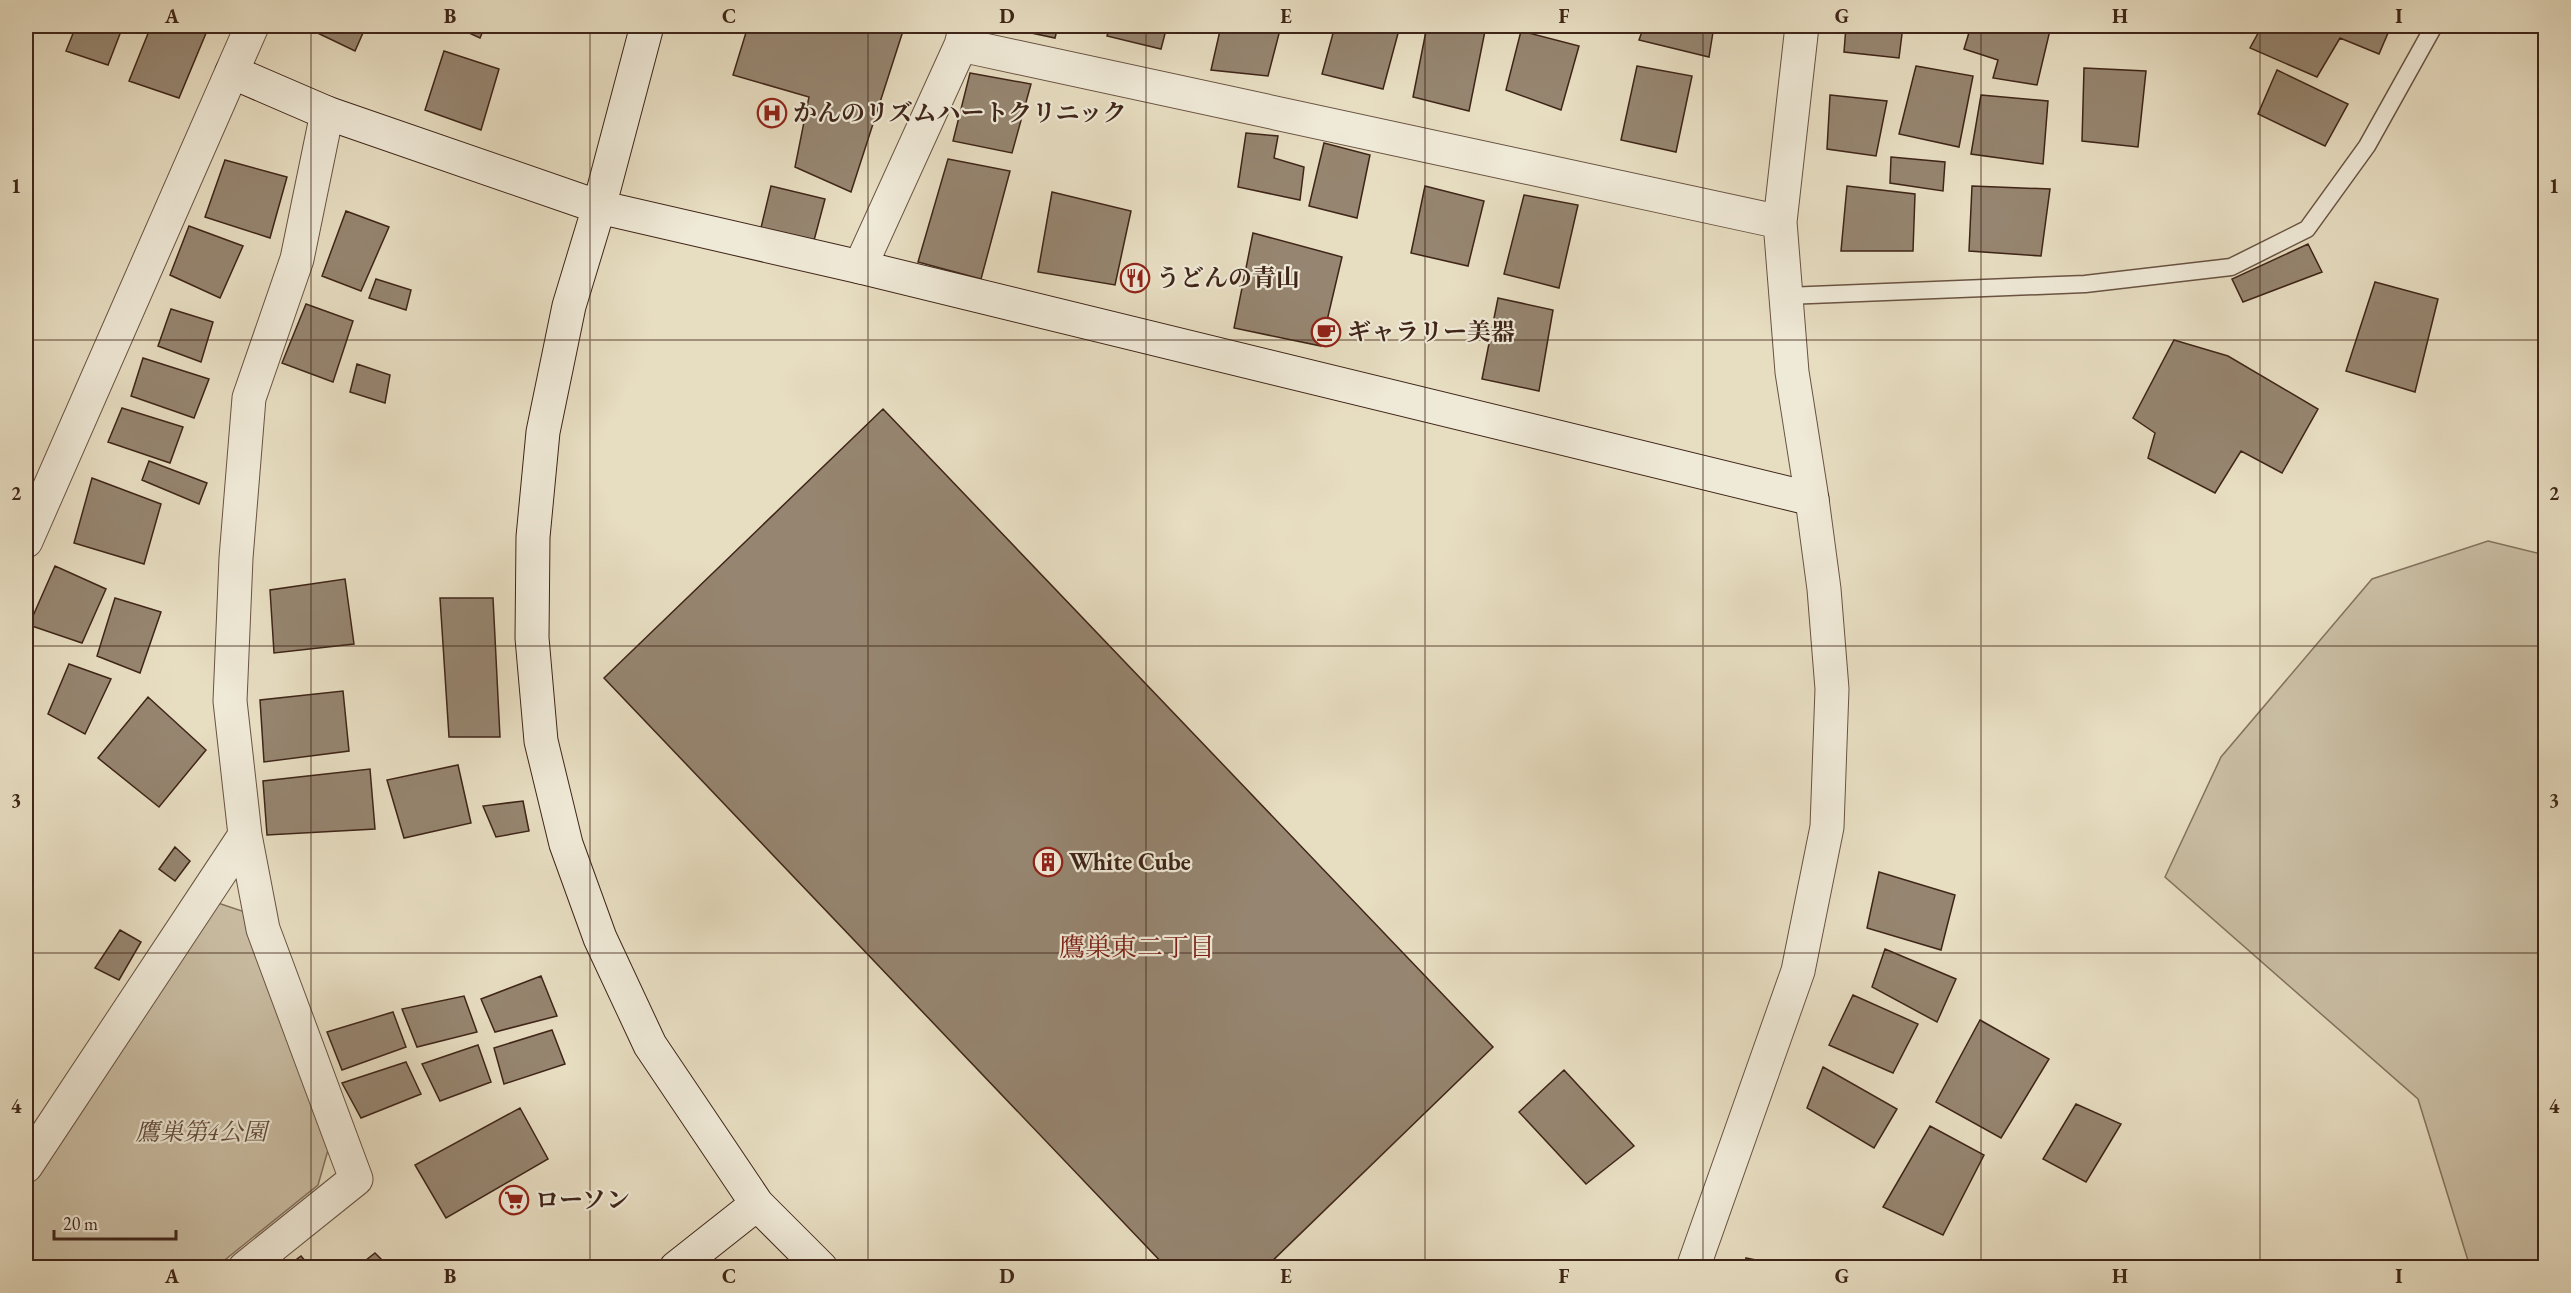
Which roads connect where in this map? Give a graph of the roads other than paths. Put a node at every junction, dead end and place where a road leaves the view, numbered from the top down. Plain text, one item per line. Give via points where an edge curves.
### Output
1 (252, 26) edge
2 (647, 26) edge
3 (1802, 26) edge
4 (2434, 26) edge
5 (964, 35) edge
6 (232, 72) junction
7 (327, 113) junction
8 (599, 207) junction
9 (1780, 222) junction
10 (860, 267) junction
11 (1786, 296) junction
12 (1812, 498) junction
13 (26, 541) edge
14 (245, 835) junction
15 (26, 1166) edge
16 (757, 1204) junction
17 (245, 1268) edge
18 (676, 1268) edge
19 (821, 1268) edge
20 (1693, 1268) edge

1 - 6 street
2 - 8 street
3 - 9 street
4 - 11 lane via 2367,146 2307,229 2231,267 2085,284
5 - 9 street
5 - 10 street
6 - 7 street
6 - 13 street
7 - 8 street
7 - 14 street via 297,259 249,398 230,701
8 - 10 street
8 - 16 street via 569,306 543,432 533,537 532,638 541,741 566,844 620,981 650,1045
9 - 11 street
10 - 12 street
11 - 12 street via 1792,372
12 - 20 street via 1832,689 1827,827 1798,971
14 - 15 street
14 - 17 street via 263,929 356,1179
16 - 18 street
16 - 19 street

